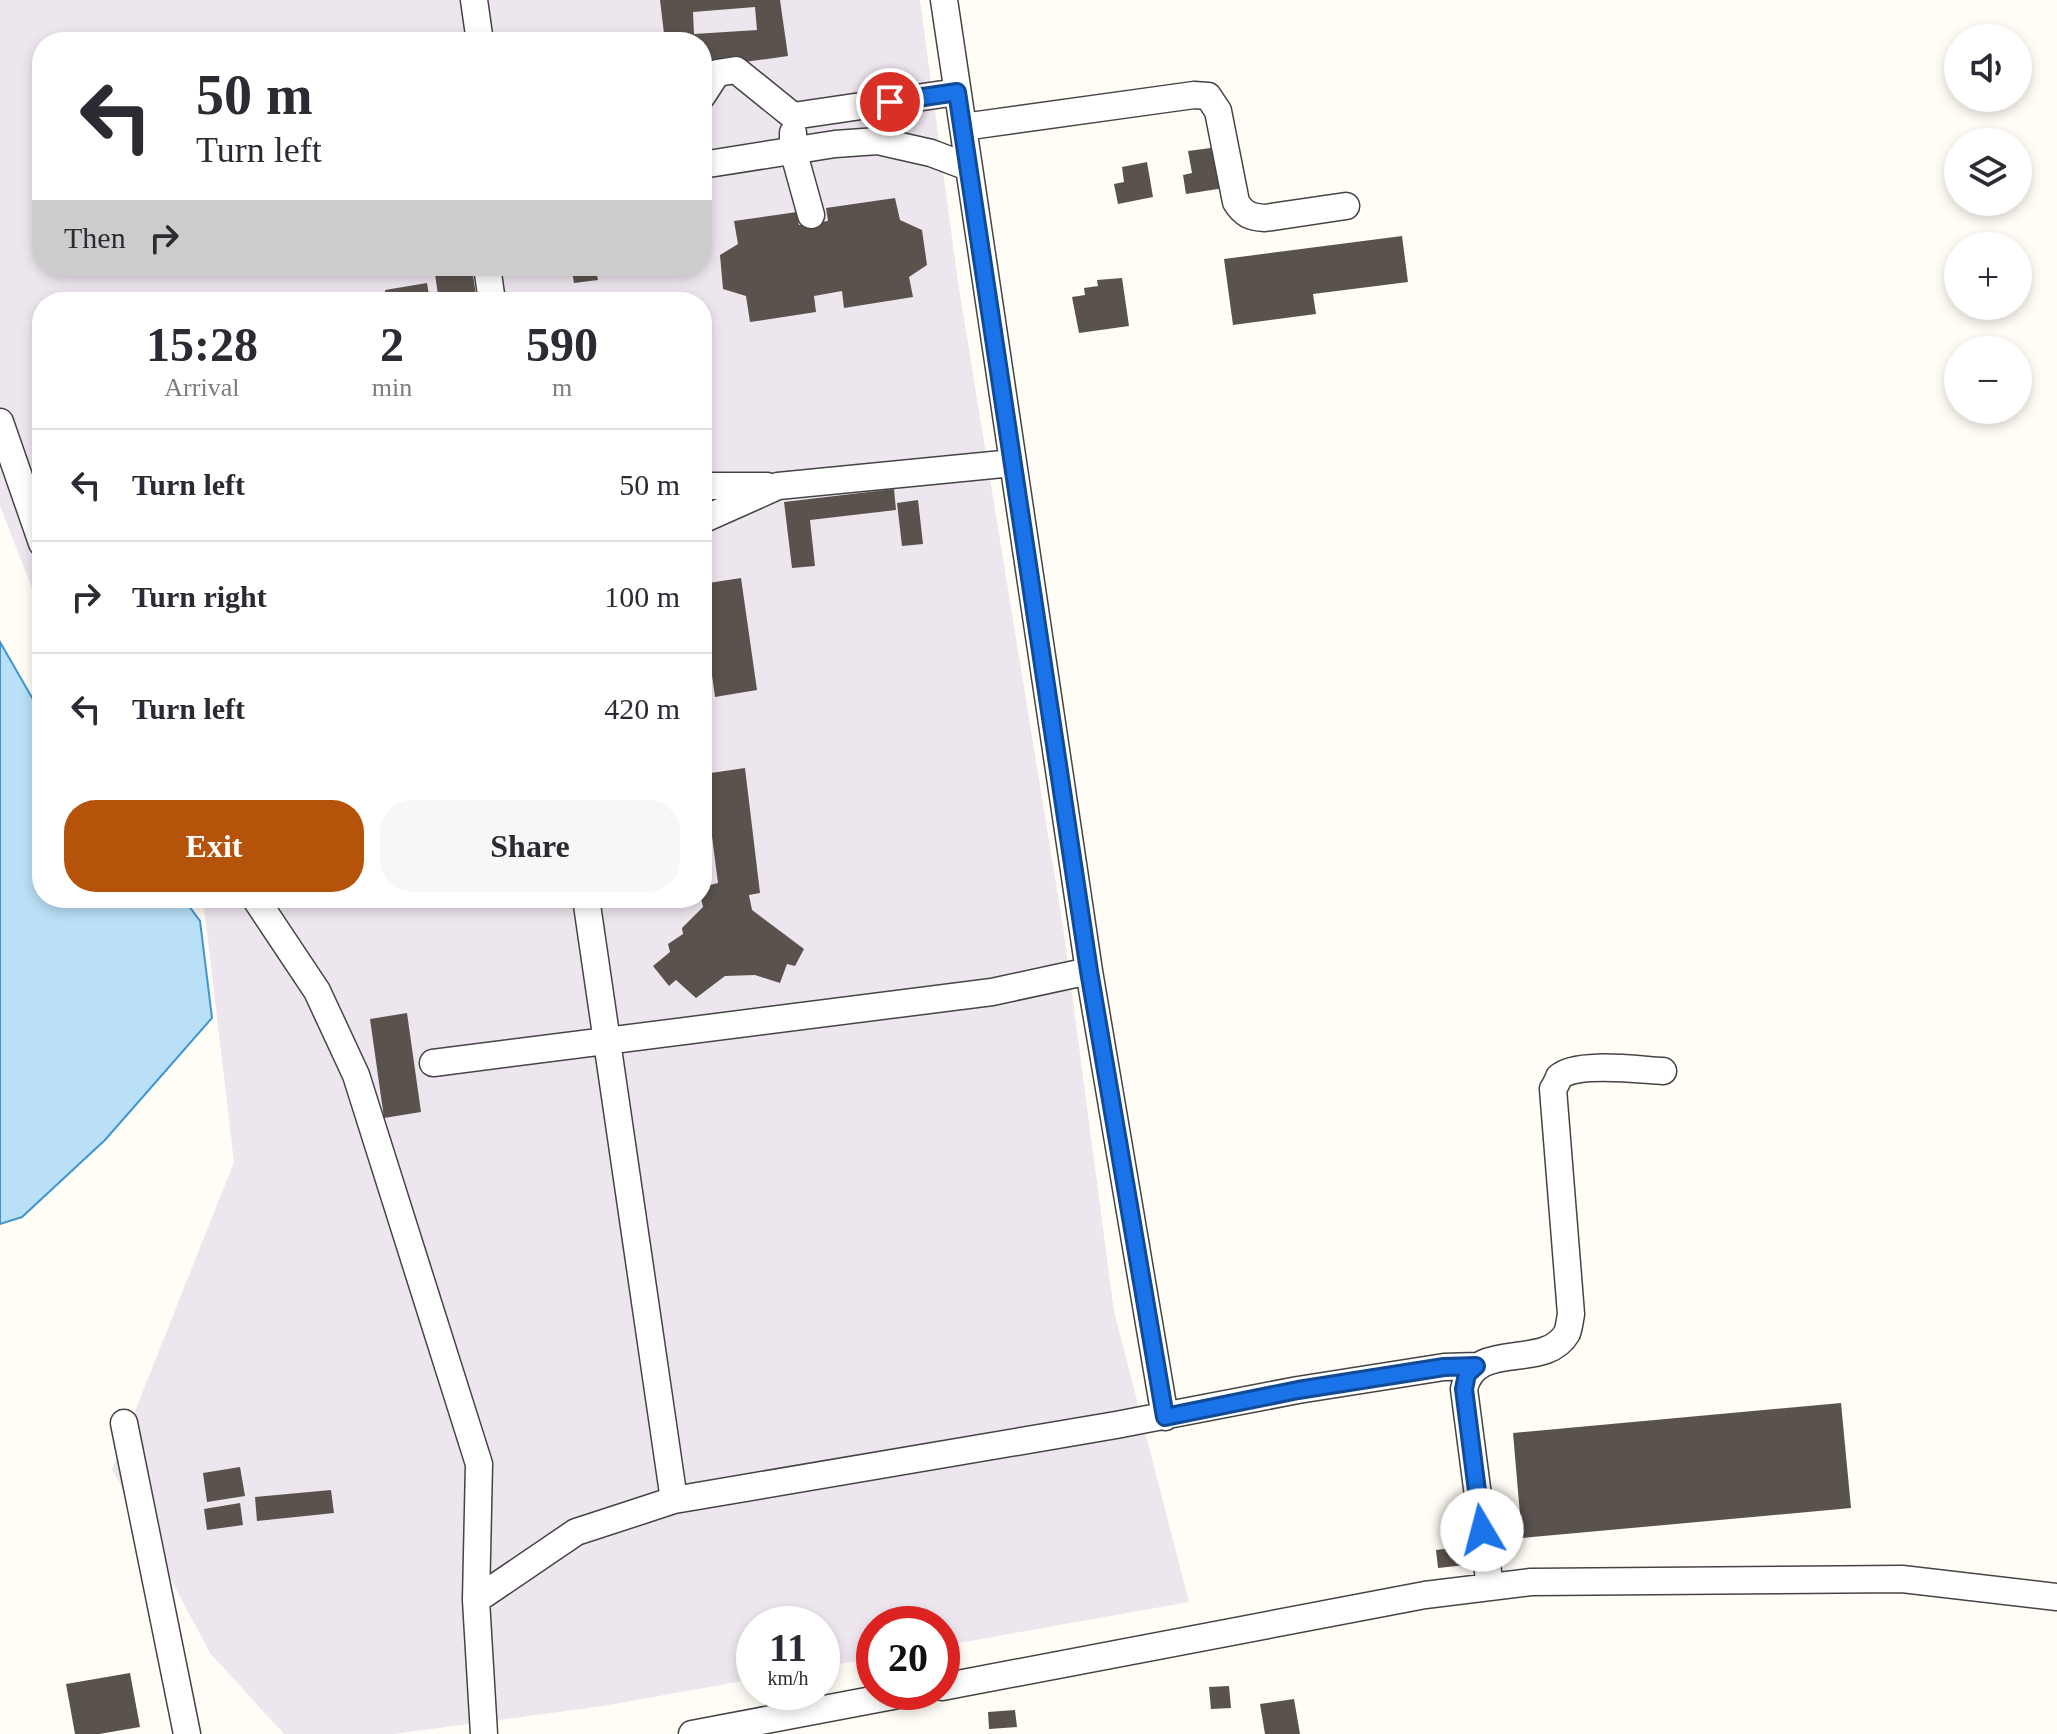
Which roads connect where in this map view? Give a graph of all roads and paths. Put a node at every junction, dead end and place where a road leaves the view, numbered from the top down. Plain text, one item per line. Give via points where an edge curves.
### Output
1 (474, 0) edge
2 (944, 0) edge
3 (479, 32) edge
4 (712, 81) edge
5 (957, 92) junction
6 (793, 116) junction
7 (963, 127) junction
8 (793, 150) junction
9 (712, 163) edge
10 (968, 167) junction
11 (1346, 206) dead end
12 (811, 215) dead end
13 (0, 422) edge
14 (1013, 463) junction
15 (712, 486) edge
16 (778, 486) junction
17 (32, 514) edge
18 (712, 516) edge
19 (262, 908) edge
20 (587, 908) edge
21 (1089, 971) junction
22 (607, 1042) junction
23 (433, 1063) dead end
24 (1663, 1071) dead end
25 (1476, 1366) junction
26 (1165, 1417) junction
27 (124, 1423) dead end
28 (674, 1500) junction
29 (1490, 1587) junction
30 (2057, 1597) edge
31 (476, 1600) junction
32 (960, 1684) edge
33 (856, 1703) edge
34 (187, 1734) edge
35 (484, 1734) edge
36 (692, 1734) edge

1 - 3 street
2 - 5 street
4 - 6 street via 717,73 736,70
5 - 6 street
5 - 7 street
6 - 8 street
7 - 10 street
7 - 11 street via 1208,96 1218,111 1236,202 1243,213 1265,218
8 - 9 street
8 - 10 street via 878,141
8 - 12 street
10 - 14 street
13 - 17 street
14 - 16 street
14 - 21 street
15 - 16 street
16 - 18 street
19 - 31 street via 317,991 356,1075 479,1464
20 - 22 street
21 - 22 street via 992,992
21 - 26 street
22 - 23 street
22 - 28 street
24 - 25 street via 1575,1070 1559,1078 1553,1105 1571,1314 1567,1332 1540,1351
25 - 26 street via 1298,1390
25 - 29 street via 1467,1374 1464,1389
26 - 28 street
27 - 34 street
28 - 31 street via 576,1532
29 - 30 street via 1531,1582 1902,1579
29 - 32 street
31 - 35 street
33 - 36 street

